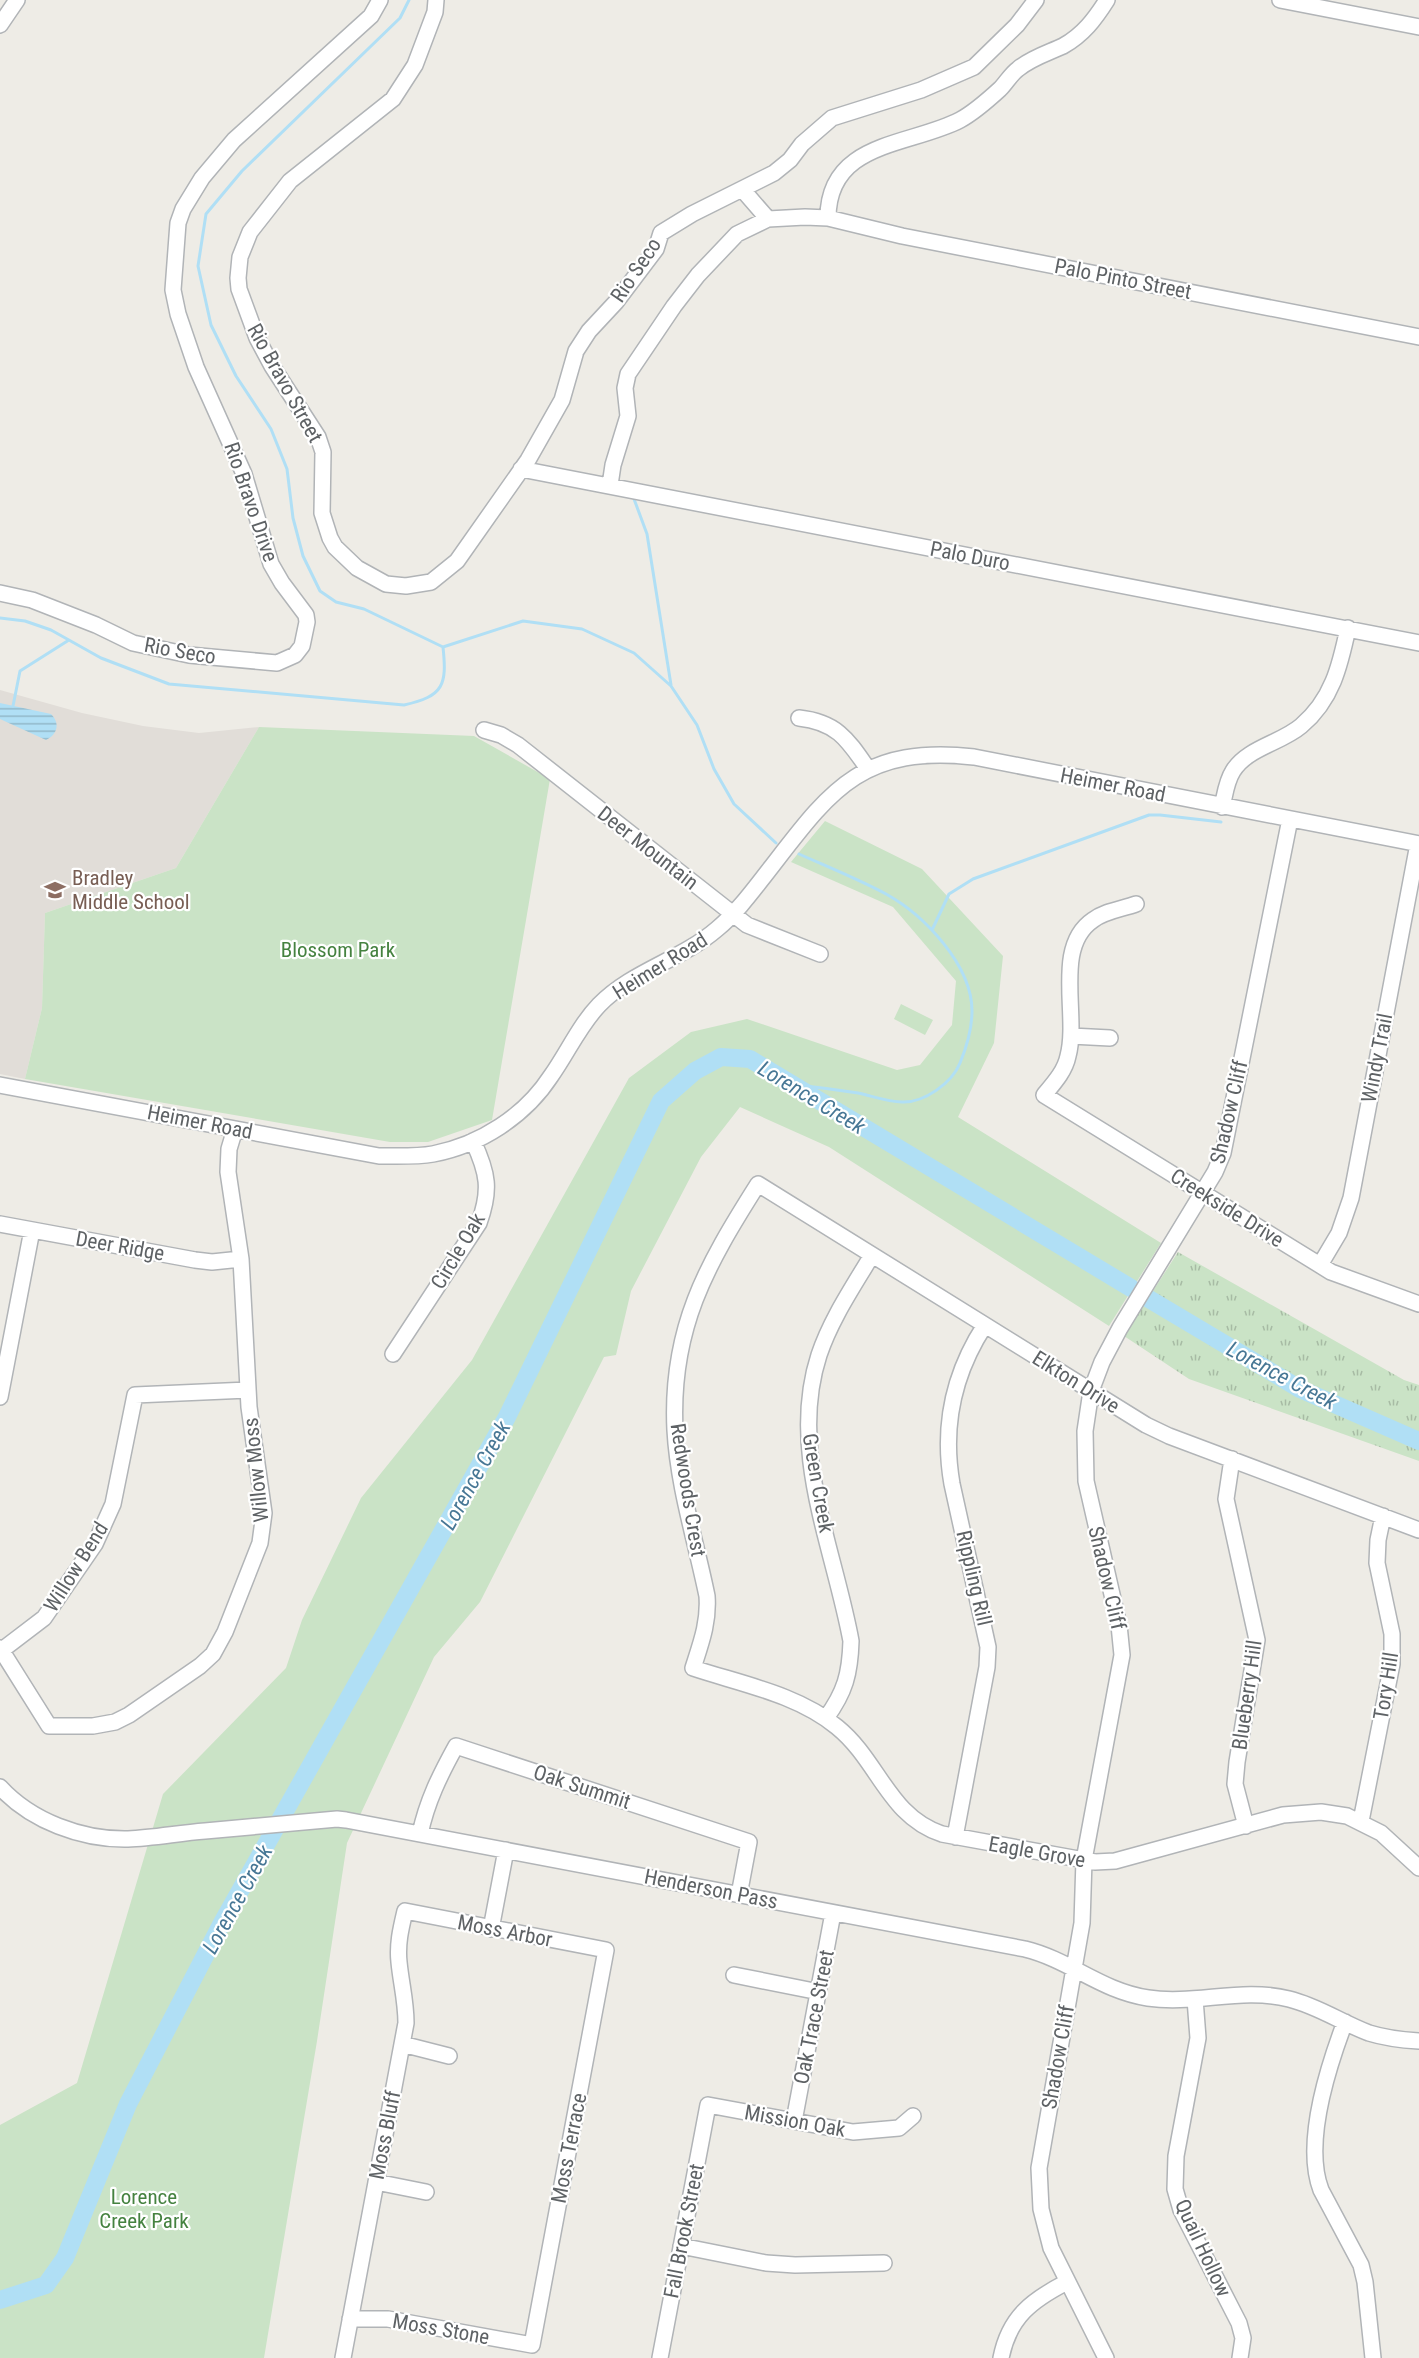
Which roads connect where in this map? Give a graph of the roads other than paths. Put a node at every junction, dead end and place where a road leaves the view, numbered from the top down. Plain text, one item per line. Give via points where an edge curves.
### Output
1 (17, 0) edge
2 (380, 0) edge
3 (436, 0) edge
4 (1036, 0) edge
5 (1107, 0) edge
6 (1280, 0) edge
7 (0, 25) edge
8 (1419, 27) edge
9 (742, 189) junction
10 (828, 218) junction
11 (768, 219) junction
12 (1419, 337) edge
13 (521, 469) junction
14 (610, 486) junction
15 (386, 584) joint
16 (0, 593) edge
17 (308, 622) joint
18 (1348, 628) junction
19 (1419, 642) edge
20 (799, 718) dead end
21 (484, 730) dead end
22 (868, 769) junction
23 (1222, 807) junction
24 (1290, 819) junction
25 (1418, 844) edge
26 (1136, 904) dead end
27 (734, 915) junction
28 (820, 954) dead end
29 (1071, 1036) junction
30 (1110, 1038) dead end
31 (0, 1085) edge
32 (235, 1129) junction
33 (473, 1141) junction
34 (758, 1184) joint
35 (1202, 1193) junction
36 (0, 1224) edge
37 (32, 1230) junction
38 (872, 1255) junction
39 (241, 1259) junction
40 (1320, 1265) junction
41 (1419, 1304) edge
42 (985, 1325) junction
43 (393, 1354) dead end
44 (248, 1390) junction
45 (1091, 1391) junction
46 (0, 1397) edge
47 (1232, 1460) junction
48 (1383, 1516) junction
49 (1419, 1530) edge
50 (1, 1649) edge
51 (693, 1668) joint
52 (826, 1718) junction
53 (0, 1787) edge
54 (1360, 1821) junction
55 (1246, 1826) junction
56 (420, 1834) junction
57 (955, 1837) junction
58 (506, 1850) junction
59 (1084, 1860) junction
60 (1419, 1868) edge
61 (739, 1895) junction
62 (405, 1911) joint
63 (833, 1912) junction
64 (491, 1929) junction
65 (606, 1950) joint
66 (1074, 1970) junction
67 (734, 1975) dead end
68 (819, 1992) junction
69 (1195, 1999) junction
70 (1345, 2022) junction
71 (1419, 2041) edge
72 (402, 2044) junction
73 (449, 2056) dead end
74 (708, 2105) joint
75 (913, 2116) dead end
76 (794, 2121) junction
77 (376, 2182) junction
78 (426, 2192) dead end
79 (681, 2247) junction
80 (884, 2263) dead end
81 (1067, 2282) junction
82 (350, 2319) junction
83 (532, 2345) joint
84 (1241, 2355) edge
85 (343, 2358) edge
86 (660, 2358) edge
87 (1001, 2358) edge
88 (1106, 2358) edge
89 (1373, 2358) edge

1 - 7 street
2 - 17 street, Rio Bravo Drive via 371,16 234,140 202,178 178,223 172,277 188,343 244,474 271,564
3 - 15 street, Rio Bravo Street via 415,65 393,99 290,181 250,232 240,257 239,289 257,338 318,437 323,452 322,513 330,538 357,568
4 - 9 street, Rio Seco via 1017,25 974,67 921,90 832,118 774,173
5 - 10 street via 1087,28 1065,45 1017,69 1000,89 961,119 877,148 851,164 830,196
6 - 8 street
9 - 11 street
9 - 13 street, Rio Seco via 661,233 656,249 576,351 562,400
10 - 11 street
10 - 12 street, Palo Pinto Street via 902,236
11 - 14 street via 745,229 726,244 680,298 633,365 625,382 626,428
13 - 14 street, Palo Duro
13 - 15 street, Rio Seco via 451,567 431,582 413,586
14 - 18 street, Palo Duro
16 - 17 street, Rio Seco via 32,600 148,648 262,663 277,663 295,655 304,642
18 - 19 street, Palo Duro
18 - 23 street via 1337,674 1318,708 1290,735 1238,764 1228,781
20 - 22 street via 826,723 840,733
21 - 27 street, Deer Mountain via 518,745
22 - 23 street, Heimer Road via 912,756 949,754
22 - 27 street, Heimer Road via 840,786 816,810
23 - 24 street, Heimer Road
24 - 25 street, Heimer Road
24 - 35 street, Shadow Cliff via 1225,1144
25 - 40 street, Windy Trail via 1351,1198 1339,1233
26 - 29 street via 1093,919 1072,946
27 - 28 street, Deer Mountain via 747,925
27 - 33 street, Heimer Road via 700,943 628,981 600,1004 543,1089 520,1113
29 - 30 street
29 - 35 street, Creekside Drive via 1065,1066 1044,1095
31 - 32 street, Heimer Road
32 - 33 street, Heimer Road via 379,1156 434,1154
32 - 39 street, Willow Moss via 228,1172
33 - 43 street, Circle Oak via 488,1186 485,1205 478,1223
34 - 38 street, Elkton Drive
34 - 51 street, Redwoods Crest via 701,1282 677,1371 678,1456 708,1613
35 - 40 street, Creekside Drive
35 - 45 street, Shadow Cliff via 1120,1328
36 - 37 street, Deer Ridge
37 - 39 street, Deer Ridge via 195,1260
37 - 46 street
38 - 42 street, Elkton Drive
38 - 52 street, Green Creek via 827,1333 816,1364 809,1404 813,1477 851,1641 842,1695
39 - 44 street, Willow Moss
40 - 41 street, Creekside Drive
42 - 45 street, Elkton Drive
42 - 57 street, Rippling Rill via 956,1384 948,1423 952,1484 988,1647
44 - 50 street, Willow Bend via 135,1395 119,1483 100,1534 44,1618
44 - 50 street, Willow Moss via 264,1523 260,1543 213,1654 114,1722 49,1726
45 - 47 street, Elkton Drive via 1169,1436
45 - 59 street, Shadow Cliff via 1085,1431 1086,1481 1119,1625 1122,1655
47 - 48 street, Elkton Drive
47 - 55 street, Blueberry Hill via 1226,1499 1257,1640 1236,1773 1238,1802
48 - 49 street, Elkton Drive
48 - 54 street, Tory Hill via 1377,1563 1393,1644 1392,1664
51 - 52 street, Eagle Grove via 795,1702
52 - 57 street, Eagle Grove via 862,1752 905,1813 932,1830
53 - 56 street, Henderson Pass via 37,1815 75,1832 105,1838 337,1819
54 - 55 street, Eagle Grove via 1334,1813 1309,1812
54 - 60 street, Eagle Grove via 1392,1840
55 - 59 street, Eagle Grove via 1115,1861
56 - 58 street, Henderson Pass
56 - 61 street, Oak Summit via 430,1796 456,1746 749,1842
57 - 59 street, Eagle Grove
58 - 61 street, Henderson Pass
58 - 64 street
59 - 66 street, Shadow Cliff via 1084,1913
61 - 63 street, Henderson Pass
62 - 64 street, Moss Arbor
62 - 72 street, Moss Bluff via 398,1950 406,2010
63 - 66 street, Henderson Pass via 1032,1951
63 - 68 street, Oak Trace Street
64 - 65 street, Moss Arbor
65 - 83 street, Moss Terrace
66 - 69 street, Henderson Pass via 1127,1994
66 - 81 street, Shadow Cliff via 1039,2168 1045,2229
67 - 68 street
68 - 76 street, Oak Trace Street
69 - 70 street, Henderson Pass via 1267,1995 1305,2003
69 - 84 street, Quail Hollow via 1198,2038 1176,2156 1175,2189 1181,2210 1239,2323 1243,2338
70 - 71 street, Henderson Pass via 1370,2033
70 - 89 street via 1330,2061 1313,2157 1316,2179 1360,2265
72 - 73 street
72 - 77 street, Moss Bluff
74 - 76 street, Mission Oak
74 - 79 street, Fall Brook Street
75 - 76 street, Mission Oak via 899,2128 853,2132
77 - 78 street
77 - 82 street, Moss Bluff
79 - 80 street via 766,2263
79 - 86 street, Fall Brook Street
81 - 87 street via 1021,2313 1010,2330
81 - 88 street, Shadow Cliff
82 - 83 street, Moss Stone via 388,2319
82 - 85 street, Moss Bluff

